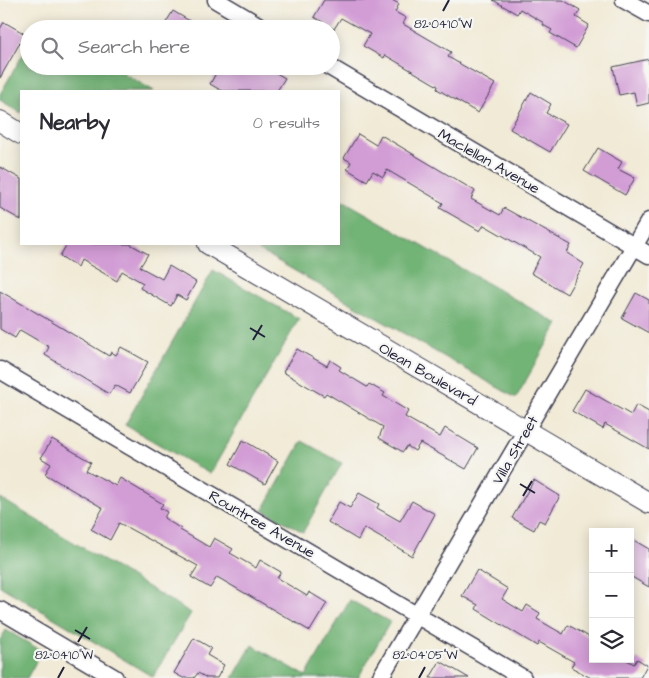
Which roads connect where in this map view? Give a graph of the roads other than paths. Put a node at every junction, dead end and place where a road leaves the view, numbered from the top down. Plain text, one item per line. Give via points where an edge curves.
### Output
1 (216, 0) edge
2 (624, 0) edge
3 (649, 14) edge
4 (250, 20) edge
5 (340, 73) edge
6 (0, 122) edge
7 (20, 133) edge
8 (649, 221) edge
9 (210, 245) edge
10 (634, 246) junction
11 (649, 255) edge
12 (0, 370) edge
13 (526, 431) junction
14 (649, 503) edge
15 (0, 610) edge
16 (417, 615) junction
17 (115, 678) edge
18 (380, 678) edge
19 (523, 678) edge

1 - 4 street
2 - 3 street
5 - 10 street, Maclellan Avenue
6 - 7 street
8 - 10 street, Villa Street
9 - 13 street, Olean Boulevard
10 - 11 street, Maclellan Avenue
10 - 13 street, Villa Street
12 - 16 street, Rountree Avenue
13 - 14 street, Olean Boulevard
13 - 16 street, Villa Street
15 - 17 street
16 - 18 street, Villa Street
16 - 19 street, Rountree Avenue

